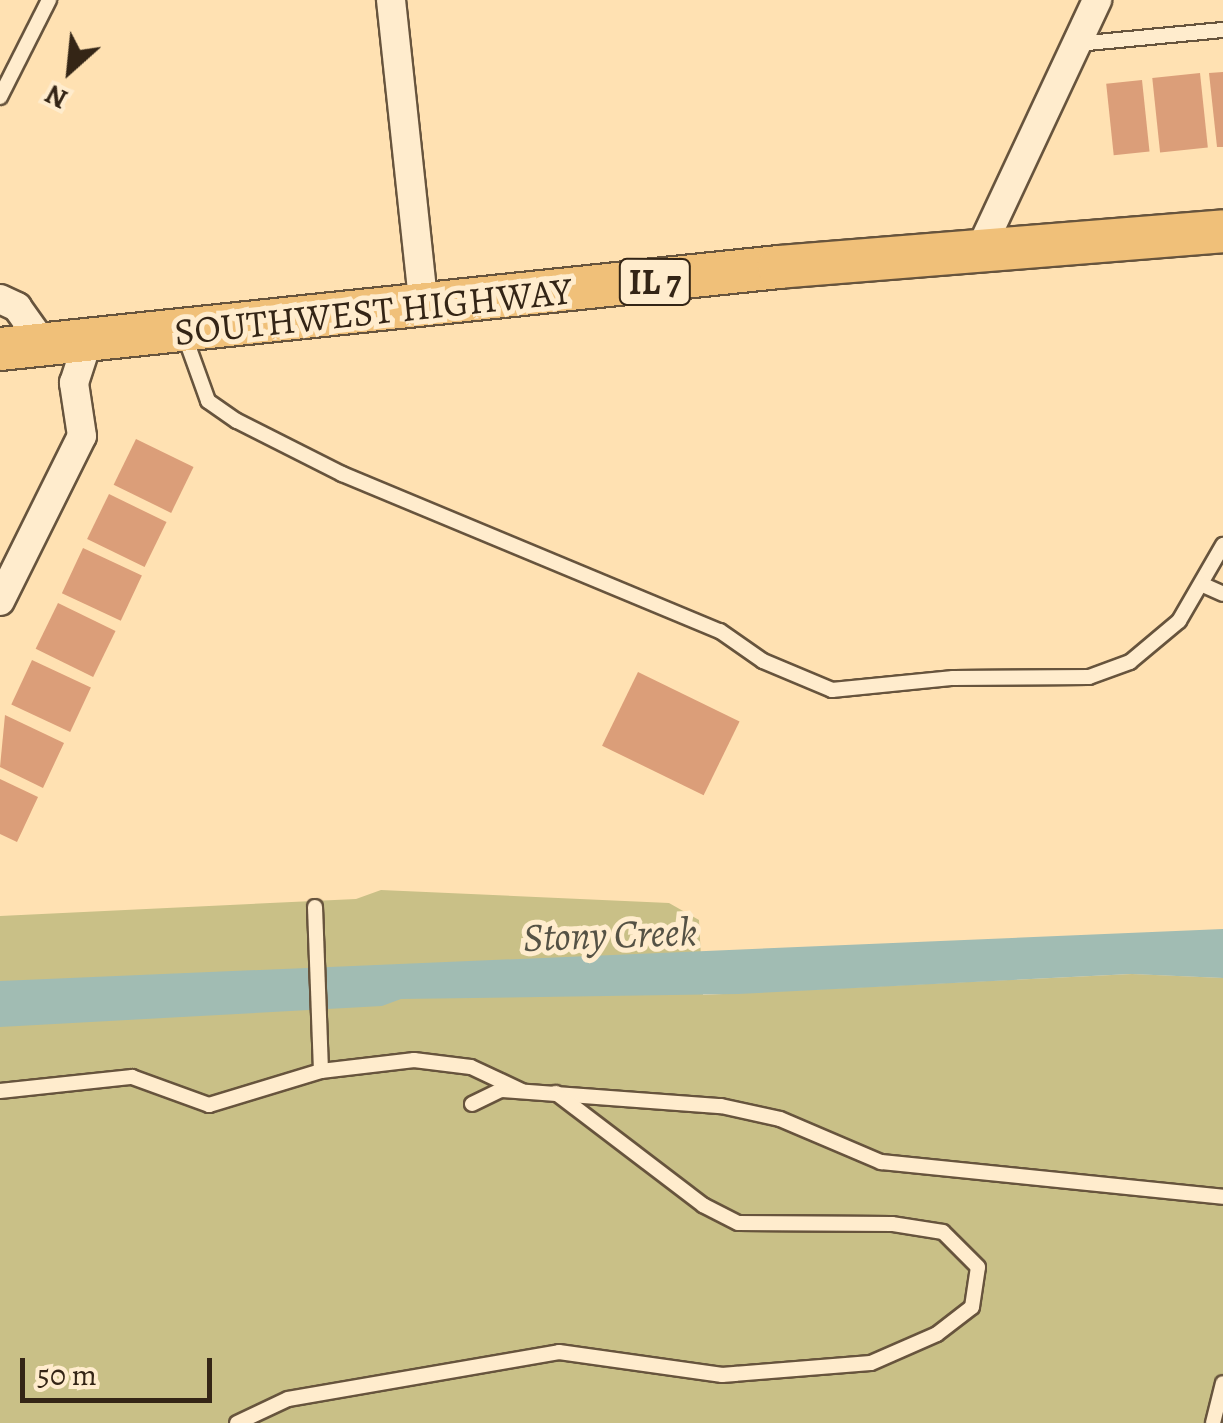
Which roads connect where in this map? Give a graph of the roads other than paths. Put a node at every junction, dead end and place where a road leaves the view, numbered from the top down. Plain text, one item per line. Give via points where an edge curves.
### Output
1 (49, 0) edge
2 (391, 0) edge
3 (1097, 0) edge
4 (1223, 30) edge
5 (1077, 44) junction
6 (0, 98) edge
7 (1223, 230) edge
8 (981, 248) junction
9 (0, 299) edge
10 (424, 310) junction
11 (183, 331) junction
12 (88, 340) junction
13 (44, 345) junction
14 (0, 349) edge
15 (1223, 544) edge
16 (1201, 584) junction
17 (1223, 594) edge
18 (0, 602) edge
19 (315, 907) dead end
20 (322, 1071) junction
21 (523, 1091) junction
22 (0, 1092) edge
23 (556, 1093) junction
24 (472, 1104) dead end
25 (1223, 1197) edge
26 (1223, 1383) edge
27 (237, 1423) edge
28 (1213, 1423) edge

1 - 6 lane
2 - 10 street
3 - 5 street
4 - 5 lane
5 - 8 street
7 - 8 main road, SOUTHWEST HIGHWAY / IL 7
8 - 10 main road, SOUTHWEST HIGHWAY / IL 7
9 - 13 street via 18,307
10 - 11 main road, SOUTHWEST HIGHWAY / IL 7
11 - 12 main road, SOUTHWEST HIGHWAY / IL 7
11 - 16 lane via 208,402 237,421 342,474 720,630 762,660 832,690 952,678 1089,677 1151,649 1180,621
12 - 13 main road, SOUTHWEST HIGHWAY / IL 7
12 - 18 street via 74,383 82,436
13 - 14 main road, SOUTHWEST HIGHWAY / IL 7
15 - 16 lane
16 - 17 lane
19 - 20 lane
20 - 21 lane via 443,1062
20 - 22 lane via 208,1105 132,1078
21 - 23 lane
21 - 24 lane via 501,1090
23 - 25 lane via 752,1111 881,1162
23 - 27 lane via 703,1205 738,1223 892,1224 943,1232 978,1267 972,1307 938,1334 871,1363 722,1375 559,1352 288,1399
26 - 28 lane

